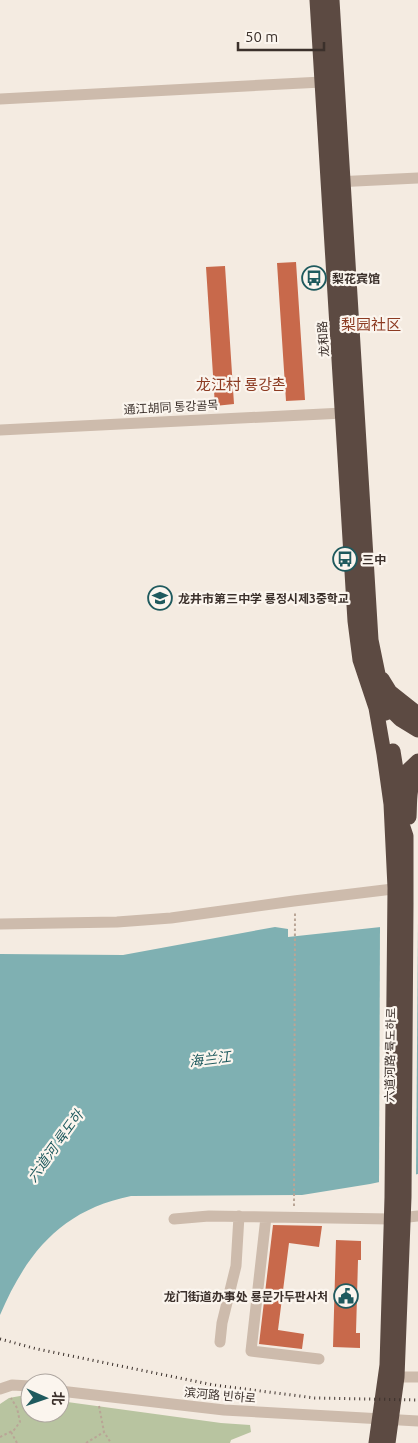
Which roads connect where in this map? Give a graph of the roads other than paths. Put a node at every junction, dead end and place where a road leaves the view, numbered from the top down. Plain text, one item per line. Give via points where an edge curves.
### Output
1 (317, 0) edge
2 (332, 0) edge
3 (322, 82) junction
4 (0, 99) edge
5 (418, 178) edge
6 (336, 182) junction
7 (343, 412) junction
8 (0, 430) edge
9 (371, 672) junction
10 (384, 704) junction
11 (418, 714) edge
12 (418, 730) edge
13 (418, 761) edge
14 (418, 773) edge
15 (398, 782) junction
16 (391, 804) junction
17 (406, 836) junction
18 (401, 896) junction
19 (0, 924) edge
20 (239, 1216) junction
21 (418, 1216) edge
22 (266, 1217) junction
23 (174, 1219) dead end
24 (397, 1219) junction
25 (220, 1342) dead end
26 (319, 1359) dead end
27 (397, 1376) junction
28 (418, 1377) edge
29 (20, 1385) edge
30 (3, 1388) edge
31 (70, 1392) edge
32 (385, 1420) junction
33 (418, 1421) edge
34 (376, 1443) edge
35 (388, 1443) edge

1 - 3 highway, 龙和路
2 - 6 highway, 龙和路
3 - 4 street
3 - 6 highway, 龙和路
5 - 6 street
6 - 7 highway, 龙和路
6 - 9 highway, 龙和路 via 371,631
7 - 8 street, 通江胡同 통강골목
7 - 9 highway, 龙和路 via 358,649
9 - 10 highway
9 - 11 highway
9 - 16 highway, 六道河路 륙도하로
10 - 12 highway
10 - 15 highway, 六道河路 륙도하로
13 - 15 highway
14 - 17 highway via 412,781
15 - 16 highway
15 - 17 highway, 六道河路 륙도하로 via 401,821
16 - 18 highway, 六道河路 륙도하로
17 - 18 highway, 六道河路 륙도하로
18 - 19 street via 294,901 116,922
18 - 24 highway, 六道河路 륙도하로
20 - 22 street
20 - 23 street
20 - 25 street via 236,1266
21 - 24 street
22 - 24 street
22 - 26 street via 251,1351
24 - 27 highway, 六道河路 륙도하로
24 - 32 highway, 六道河路 륙도하로
27 - 28 street
27 - 32 highway, 六道河路 륙도하로
29 - 30 street
31 - 32 street, 滨河路 빈하로 via 224,1410
32 - 33 street, 滨河路 빈하로
32 - 34 highway, 六道河路 륙도하로
32 - 35 highway, 六道河路 륙도하로

